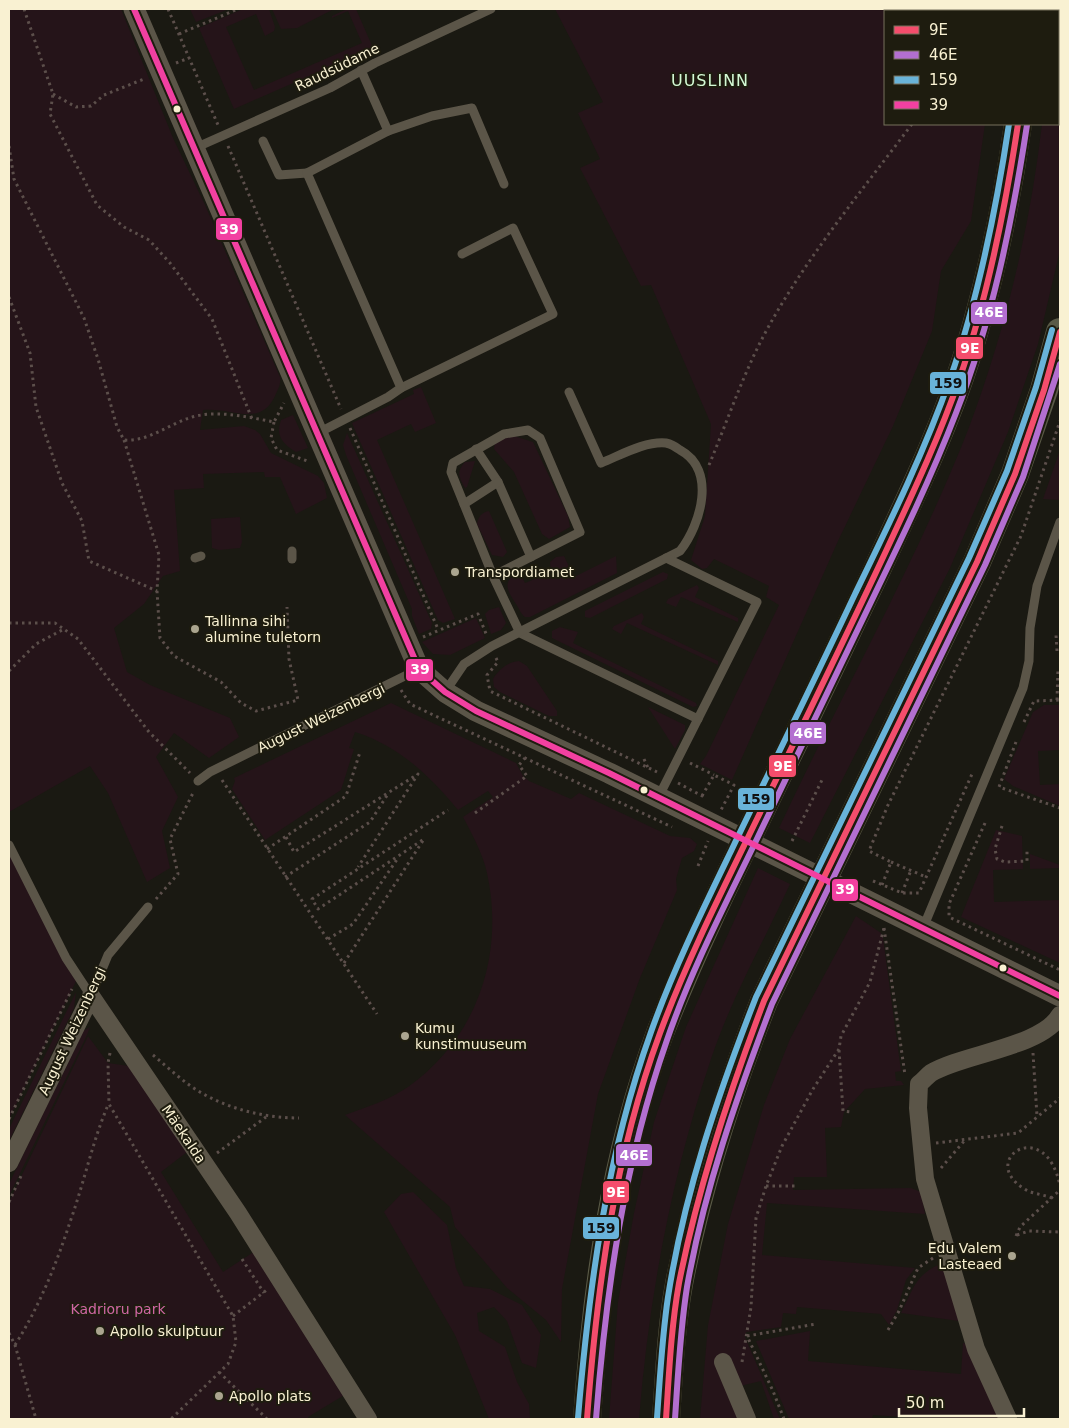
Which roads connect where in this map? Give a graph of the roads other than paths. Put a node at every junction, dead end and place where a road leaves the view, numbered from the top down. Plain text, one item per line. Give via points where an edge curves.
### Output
1 (134, 9) edge
2 (490, 9) edge
3 (361, 70) junction
4 (1018, 125) edge
5 (388, 131) junction
6 (263, 141) dead end
7 (195, 148) junction
8 (307, 173) junction
9 (504, 184) dead end
10 (462, 254) dead end
11 (1060, 332) edge
12 (401, 388) junction
13 (569, 392) dead end
14 (318, 433) junction
15 (476, 449) junction
16 (498, 482) junction
17 (464, 504) junction
18 (1060, 522) edge
19 (531, 557) junction
20 (666, 558) junction
21 (494, 576) junction
22 (520, 633) junction
23 (419, 669) junction
24 (445, 692) junction
25 (698, 719) junction
26 (198, 781) road end
27 (658, 798) junction
28 (9, 845) edge
29 (148, 907) road end
30 (922, 928) junction
31 (91, 996) junction
32 (1060, 996) edge
33 (1060, 1015) edge
34 (9, 1163) edge
35 (723, 1362) dead end
36 (368, 1419) edge
37 (587, 1419) edge
38 (666, 1419) edge
39 (747, 1419) edge
40 (1008, 1419) edge

1 - 7 street
2 - 3 lane, Raudsüdame
3 - 5 lane
3 - 7 lane, Raudsüdame via 330,88
4 - 37 main road via 1009,189 989,277 968,354 940,429 898,524 723,887 659,1036 631,1124 613,1200 592,1348
5 - 8 lane
5 - 9 lane via 432,116 472,108
6 - 8 lane via 279,175
7 - 14 street
8 - 12 lane
10 - 12 lane via 513,228 553,314
11 - 38 main road via 1015,474 985,545 764,1001 735,1075 694,1214 679,1285
12 - 14 lane
13 - 20 lane via 601,463 650,444 668,443 688,454 698,465 702,482 701,503 689,539 680,551
14 - 23 street
15 - 16 lane
15 - 17 lane via 453,463 451,472
15 - 19 lane via 504,434 528,430 540,438 580,532
16 - 17 lane
16 - 19 lane
17 - 21 lane
18 - 30 lane via 1037,586 1023,688
19 - 21 lane
20 - 22 lane
20 - 25 lane via 757,602
21 - 22 lane
22 - 24 lane via 464,664
22 - 25 lane
23 - 24 street
23 - 26 lane, August Weizenbergi via 210,772
24 - 27 street via 476,711
25 - 27 lane
27 - 30 street via 706,810 870,891
28 - 31 lane, Mäekalda via 66,958
29 - 31 lane, August Weizenbergi via 108,955
30 - 32 street
31 - 34 street, August Weizenbergi
31 - 36 street, Mäekalda via 280,1280
33 - 40 street via 1054,1026 932,1073 919,1084 918,1108 931,1147 925,1179 976,1349
35 - 39 street

